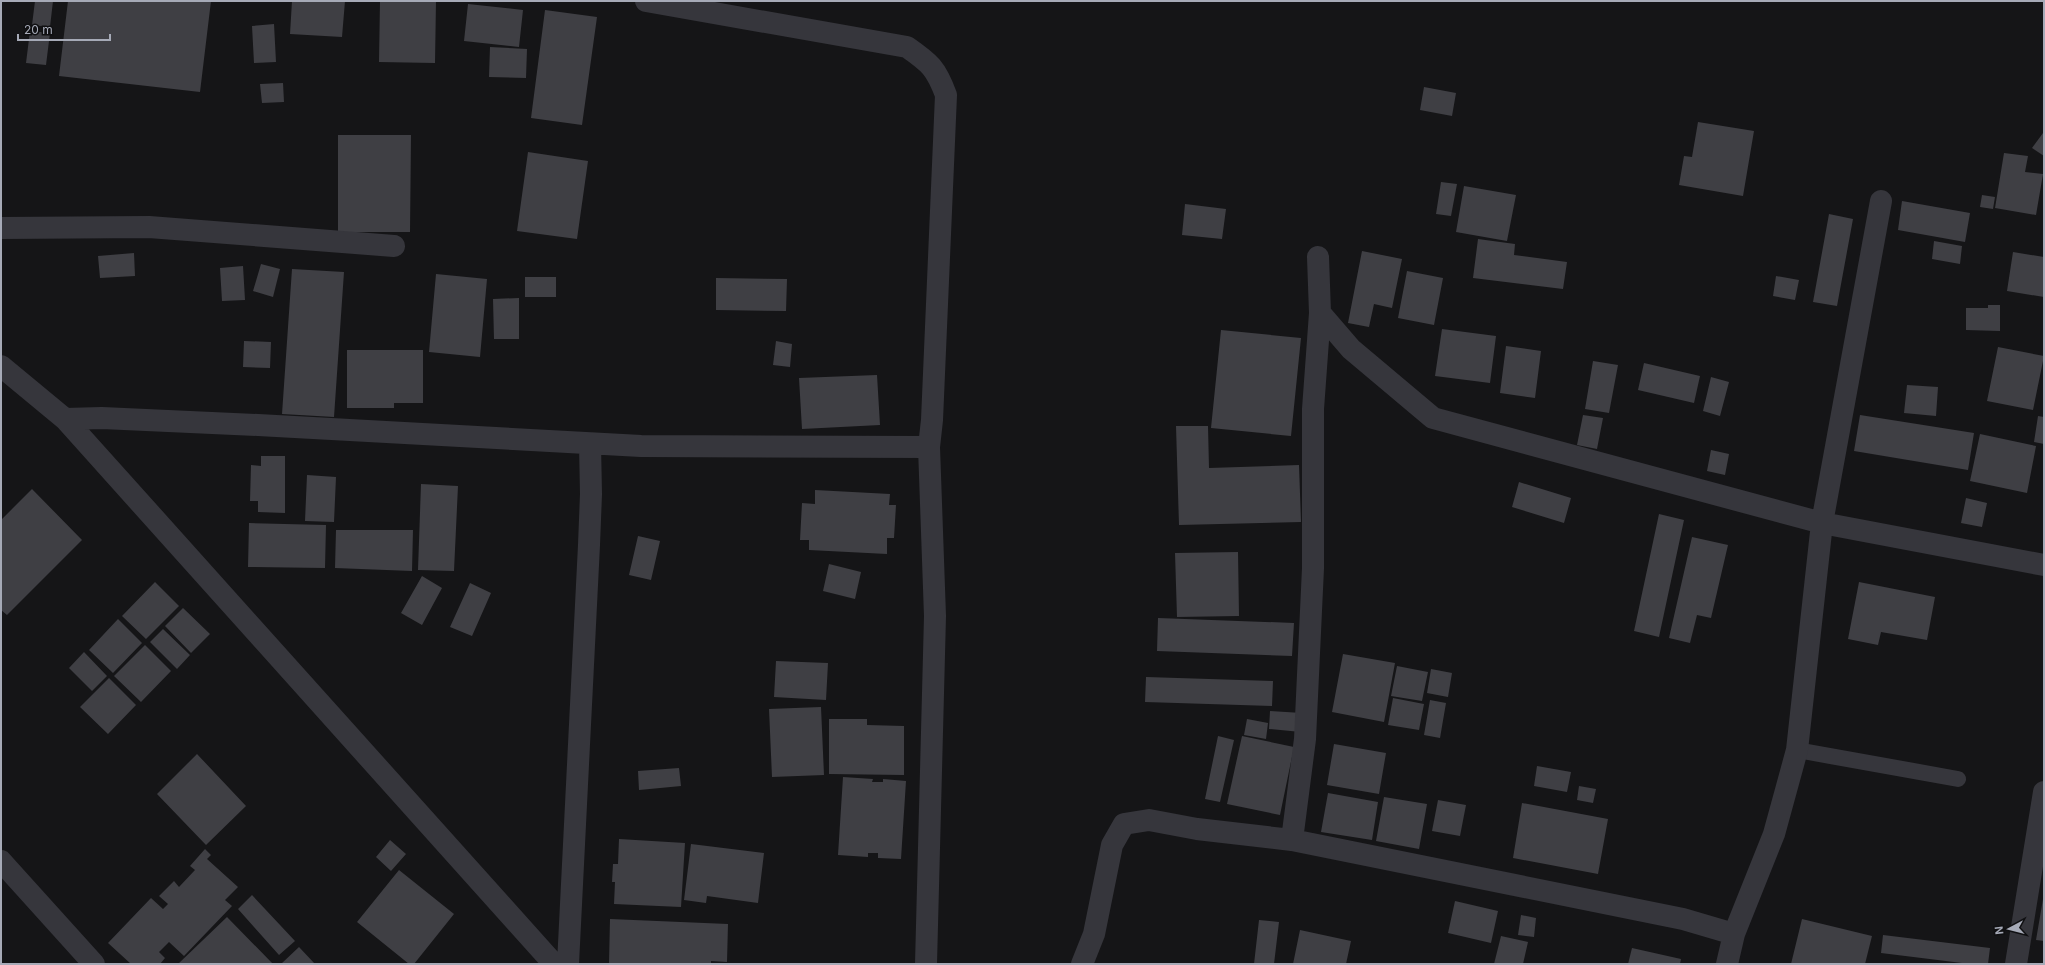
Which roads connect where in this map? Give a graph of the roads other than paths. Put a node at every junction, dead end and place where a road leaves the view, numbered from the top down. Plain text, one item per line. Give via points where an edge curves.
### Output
1 (646, 1) edge
2 (1881, 201) dead end
3 (1, 228) edge
4 (394, 246) dead end
5 (1318, 257) dead end
6 (1320, 313) junction
7 (1, 366) edge
8 (65, 419) junction
9 (590, 444) junction
10 (929, 448) junction
11 (1822, 523) junction
12 (2044, 565) edge
13 (1797, 750) junction
14 (1958, 779) dead end
15 (2044, 792) edge
16 (1292, 840) junction
17 (1, 861) edge
18 (1734, 934) junction
19 (94, 964) edge
20 (554, 964) edge
21 (568, 964) edge
22 (926, 964) edge
23 (1082, 964) edge
24 (1727, 964) edge
25 (2016, 964) edge

1 - 10 street via 907,47 930,64 938,76 946,95
2 - 11 street
3 - 4 street via 149,227
5 - 6 street
6 - 11 street via 1351,349 1433,418
6 - 16 street via 1313,409 1313,568 1305,739
7 - 8 street
8 - 9 street via 251,424
8 - 20 street
9 - 10 street via 746,448
9 - 21 street via 589,545
10 - 22 street via 935,616
11 - 12 street
11 - 13 street
13 - 14 lane
13 - 18 street via 1774,834
15 - 25 street
16 - 18 street via 1683,919
16 - 23 street via 1197,829 1149,820 1124,824 1112,845 1094,934
17 - 19 street
18 - 24 street

